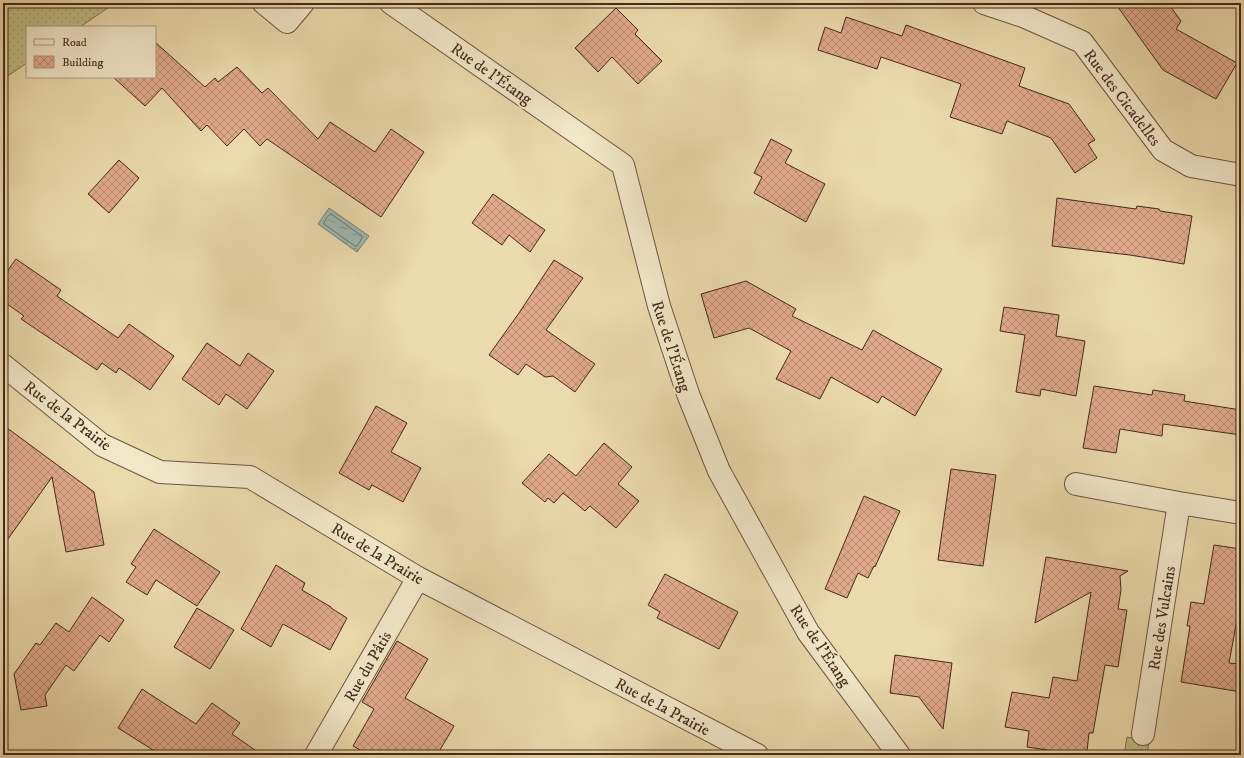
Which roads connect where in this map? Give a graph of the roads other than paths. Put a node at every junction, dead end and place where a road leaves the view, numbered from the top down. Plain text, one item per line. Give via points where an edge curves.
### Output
1 (264, 3) edge
2 (303, 3) edge
3 (391, 3) edge
4 (984, 3) edge
5 (1241, 175) edge
6 (3, 365) edge
7 (1076, 484) dead end
8 (1179, 503) junction
9 (1241, 513) edge
10 (418, 578) junction
11 (1143, 734) dead end
12 (316, 755) edge
13 (757, 755) edge
14 (899, 755) edge

1 - 2 street via 287,22
3 - 14 street, Rue de l'Étang via 623,165 659,306 688,394 719,471 808,632
4 - 5 street, Rue des Cicadelles via 1024,16 1082,42 1163,150 1191,166
6 - 10 street, Rue de la Prairie via 102,445 160,472 250,478
7 - 8 street
8 - 9 street
8 - 11 street, Rue des Vulcains
10 - 12 street, Rue du Pâtis
10 - 13 street, Rue de la Prairie

